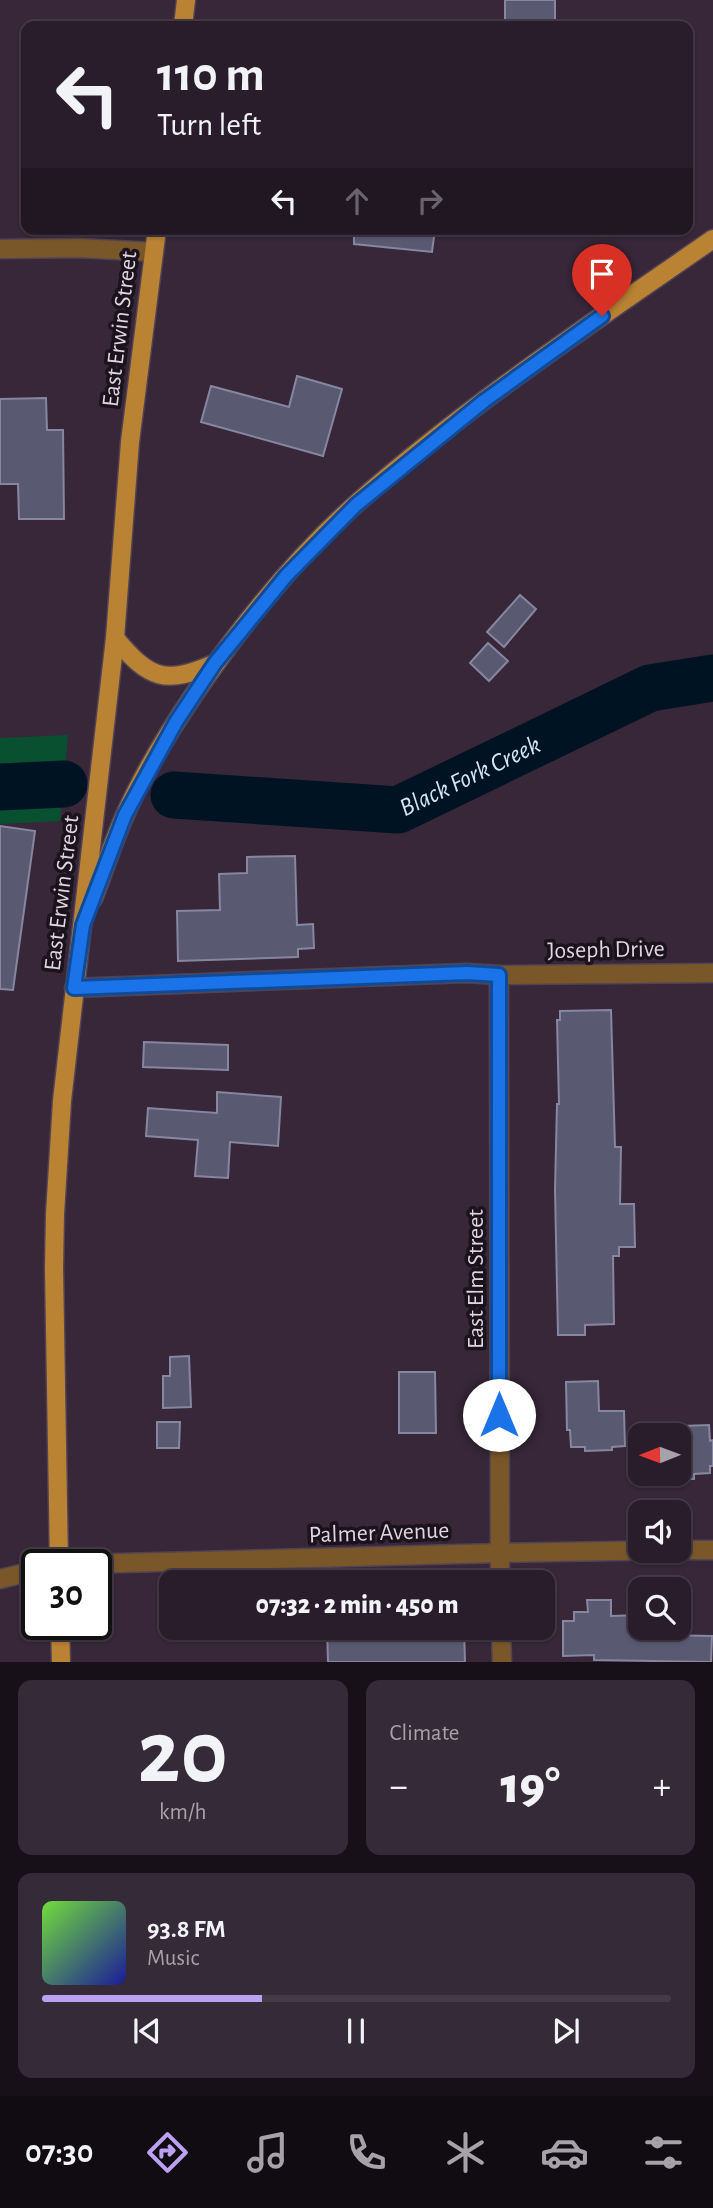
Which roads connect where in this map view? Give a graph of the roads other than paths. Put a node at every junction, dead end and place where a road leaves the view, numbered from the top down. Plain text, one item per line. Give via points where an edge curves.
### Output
1 (186, 0) edge
2 (184, 21) edge
3 (156, 235) edge
4 (713, 239) edge
5 (0, 249) edge
6 (154, 252) junction
7 (115, 638) junction
8 (215, 663) junction
9 (83, 925) junction
10 (713, 973) edge
11 (499, 975) junction
12 (74, 988) junction
13 (59, 1549) edge
14 (691, 1550) edge
15 (713, 1550) edge
16 (628, 1551) edge
17 (499, 1553) junction
18 (112, 1563) edge
19 (500, 1570) edge
20 (21, 1574) edge
21 (0, 1579) edge
22 (61, 1640) edge
23 (501, 1640) edge
24 (61, 1662) edge
25 (502, 1662) edge

1 - 2 main road
3 - 6 main road, East Erwin Street
4 - 8 main road via 484,401 356,505 286,576
5 - 6 street
6 - 7 main road, East Erwin Street via 130,442
7 - 8 main road via 133,659 162,675 178,677
7 - 9 main road, East Erwin Street
8 - 9 main road via 125,815
9 - 12 main road, East Erwin Street
10 - 11 street, Joseph Drive
11 - 12 street, Joseph Drive
11 - 17 street, East Elm Street
12 - 13 main road, East Erwin Street via 55,1214
14 - 15 street, Palmer Avenue
16 - 17 street, Palmer Avenue
17 - 18 street, Palmer Avenue
17 - 19 street, East Elm Street
20 - 21 street
22 - 24 main road
23 - 25 street

